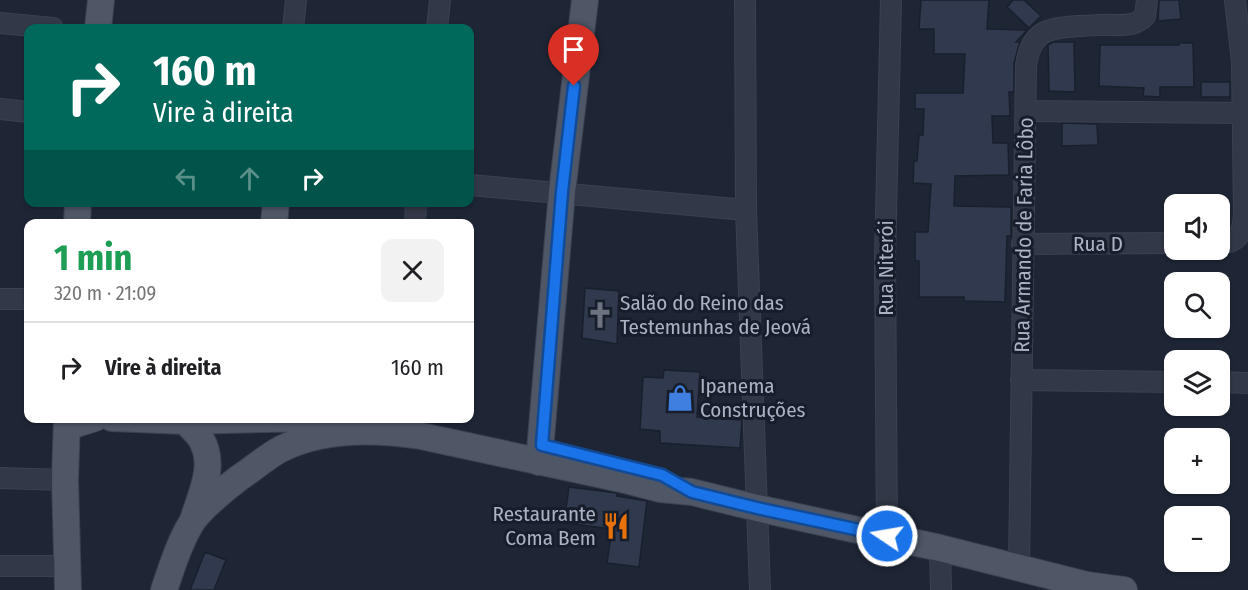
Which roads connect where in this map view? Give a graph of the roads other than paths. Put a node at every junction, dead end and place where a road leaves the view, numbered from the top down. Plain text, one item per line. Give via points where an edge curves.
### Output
1 (101, 0) edge
2 (296, 0) edge
3 (440, 0) edge
4 (585, 0) edge
5 (745, 0) edge
6 (891, 0) edge
7 (1147, 0) edge
8 (1235, 0) edge
9 (0, 22) edge
10 (98, 24) edge
11 (293, 24) edge
12 (437, 24) edge
13 (24, 25) edge
14 (0, 109) edge
15 (1026, 111) junction
16 (24, 112) edge
17 (1244, 113) junction
18 (474, 185) edge
19 (562, 192) junction
20 (746, 210) junction
21 (1246, 213) edge
22 (1230, 240) edge
23 (1164, 243) edge
24 (1022, 244) junction
25 (0, 299) edge
26 (24, 299) edge
27 (1021, 380) junction
28 (1164, 382) edge
29 (1230, 382) edge
30 (1248, 383) edge
31 (67, 423) edge
32 (186, 423) edge
33 (259, 423) edge
34 (436, 423) edge
35 (281, 449) junction
36 (540, 453) junction
37 (0, 478) edge
38 (66, 480) junction
39 (757, 508) junction
40 (193, 520) junction
41 (887, 536) junction
42 (940, 548) junction
43 (0, 566) edge
44 (1019, 567) junction
45 (68, 578) edge
46 (1087, 587) edge
47 (164, 590) edge
48 (760, 590) edge
49 (941, 590) edge
50 (1124, 590) edge

1 - 10 main road
2 - 11 street
3 - 12 street
4 - 19 main road
5 - 20 street
6 - 41 street, Rua Niterói via 885,259
7 - 15 street, Rua Armando de Faria Lôbo via 1145,16 1138,22 1061,27 1039,35 1028,51
8 - 17 street
9 - 13 street
14 - 16 street
15 - 17 street
15 - 24 street, Rua Armando de Faria Lôbo
17 - 21 street
18 - 19 street
19 - 20 street
19 - 36 main road
20 - 39 street
21 - 22 street via 1243,227
23 - 24 street, Rua D
24 - 27 street, Rua Armando de Faria Lôbo
25 - 26 street
27 - 28 street
27 - 44 street, Rua Armando de Faria Lôbo
29 - 30 street
31 - 38 main road
32 - 40 main road via 201,438 208,462
33 - 35 main road via 268,440
34 - 36 main road
35 - 36 main road via 335,434 396,432
35 - 40 main road via 229,485
36 - 39 main road via 660,489 692,492
37 - 38 street
38 - 45 main road
39 - 41 main road
39 - 48 street
40 - 47 main road
41 - 42 main road
42 - 44 main road
42 - 49 street
43 - 45 street
44 - 46 main road
46 - 50 main road

